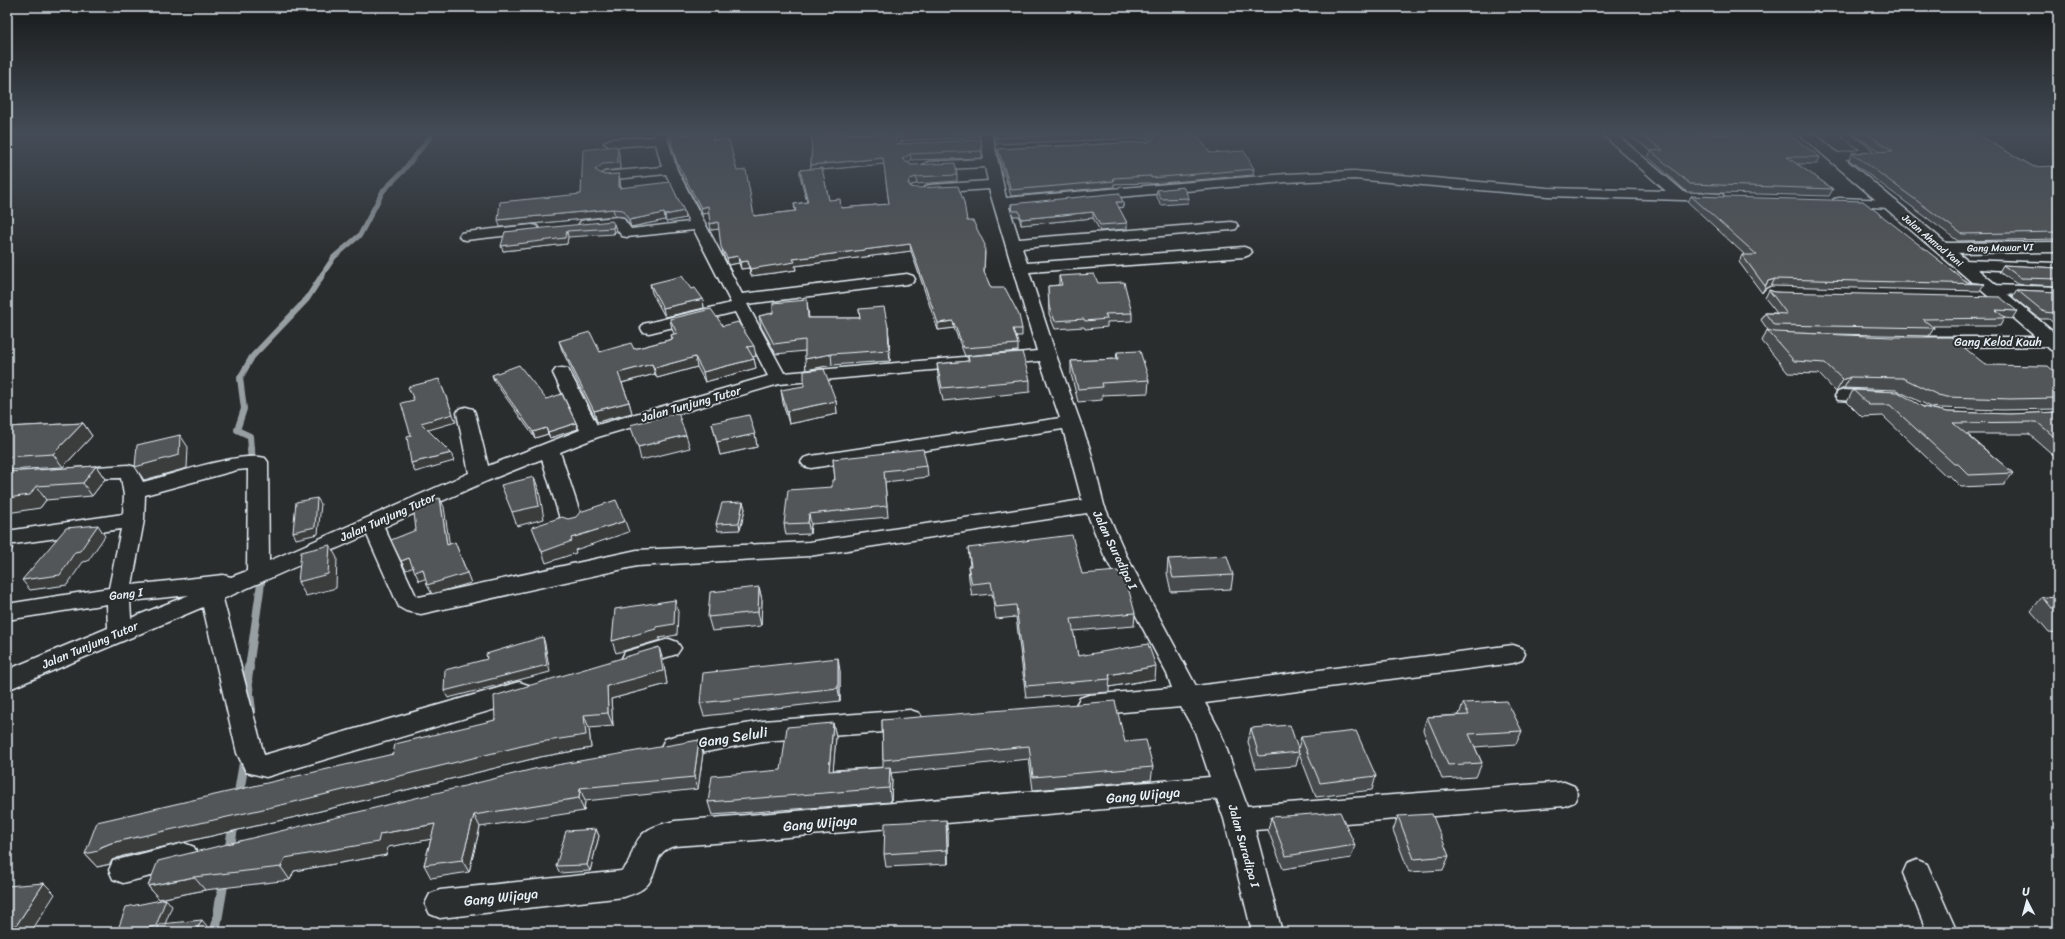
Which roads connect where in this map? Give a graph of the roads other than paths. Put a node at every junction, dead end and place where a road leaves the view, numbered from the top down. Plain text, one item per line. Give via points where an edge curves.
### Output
1 (674, 178) edge
2 (994, 178) edge
3 (1290, 178) edge
4 (1394, 178) edge
5 (1659, 178) edge
6 (1860, 178) edge
7 (995, 185) junction
8 (917, 189) edge
9 (1680, 196) junction
10 (1734, 198) edge
11 (1828, 202) edge
12 (1001, 203) junction
13 (1891, 204) junction
14 (569, 225) edge
15 (699, 225) junction
16 (1231, 226) dead end
17 (546, 228) edge
18 (466, 236) dead end
19 (1013, 244) junction
20 (2058, 247) edge
21 (1942, 248) junction
22 (1244, 252) dead end
23 (1963, 265) junction
24 (1021, 268) junction
25 (2058, 268) edge
26 (907, 279) dead end
27 (2058, 292) edge
28 (1990, 295) junction
29 (739, 303) junction
30 (649, 328) dead end
31 (1917, 342) edge
32 (2055, 344) edge
33 (1047, 355) junction
34 (562, 373) dead end
35 (778, 379) junction
36 (1844, 396) dead end
37 (1896, 397) edge
38 (466, 413) dead end
39 (1071, 422) junction
40 (591, 433) junction
41 (549, 449) junction
42 (811, 462) dead end
43 (52, 475) edge
44 (480, 476) junction
45 (134, 491) junction
46 (1094, 505) junction
47 (133, 520) junction
48 (572, 522) edge
49 (373, 525) junction
50 (7, 538) edge
51 (252, 578) junction
52 (119, 594) junction
53 (211, 595) junction
54 (7, 612) edge
55 (120, 632) junction
56 (669, 648) dead end
57 (1513, 654) dead end
58 (616, 664) edge
59 (7, 680) edge
60 (540, 686) edge
61 (1188, 697) junction
62 (1062, 707) edge
63 (936, 718) edge
64 (648, 751) edge
65 (1227, 787) junction
66 (1564, 794) dead end
67 (1238, 819) junction
68 (208, 850) edge
69 (123, 870) dead end
70 (1918, 872) dead end
71 (440, 904) dead end
72 (1267, 932) edge
73 (1942, 932) edge

1 - 15 street
2 - 7 street, Jalan Suradipa I
3 - 12 street
4 - 9 street via 1548,192
5 - 9 street
6 - 13 main road, Jalan Ahmad Yani
7 - 8 street
7 - 12 street, Jalan Suradipa I
9 - 10 street
11 - 13 street
12 - 19 street, Jalan Suradipa I
13 - 21 main road, Jalan Ahmad Yani
14 - 15 street via 618,221 627,233 632,233
15 - 29 street
16 - 19 street
17 - 18 street
19 - 24 street, Jalan Suradipa I
20 - 21 street, Gang Mawar VI
21 - 23 main road, Jalan Ahmad Yani
22 - 24 street
23 - 25 street
23 - 28 main road, Jalan Ahmad Yani
24 - 33 street, Jalan Suradipa I
26 - 29 street
27 - 28 street
28 - 32 main road, Jalan Ahmad Yani
29 - 30 street
29 - 35 street
31 - 32 street, Gang Kelod Kauh
33 - 35 street, Jalan Tunjung Tutor
33 - 39 street, Jalan Suradipa I
34 - 40 street
35 - 40 street, Jalan Tunjung Tutor
36 - 37 street
38 - 44 street
39 - 42 street
39 - 46 street, Jalan Suradipa I
40 - 41 street, Jalan Tunjung Tutor
41 - 44 street, Jalan Tunjung Tutor
41 - 48 street
43 - 45 street via 128,471 132,475
44 - 49 street, Jalan Tunjung Tutor
45 - 47 street
45 - 51 street via 237,464 258,462
46 - 49 street via 809,549 637,558 421,606 407,601
46 - 61 street, Jalan Suradipa I via 1115,555 1180,674
47 - 50 street
47 - 52 street
49 - 51 street, Jalan Tunjung Tutor
51 - 52 street, Gang I
51 - 53 street, Jalan Tunjung Tutor
52 - 54 street, Gang I
52 - 55 street
53 - 55 street, Jalan Tunjung Tutor
53 - 60 street via 250,753 255,764 266,766
55 - 59 street, Jalan Tunjung Tutor
56 - 58 street
57 - 61 street
61 - 62 street
61 - 65 street, Jalan Suradipa I via 1207,731
63 - 64 street, Gang Seluli via 763,732
65 - 67 street, Jalan Suradipa I
65 - 71 street, Gang Wijaya via 763,828 681,832 656,838 648,848 640,873 634,880 624,884
66 - 67 street
67 - 72 street, Jalan Suradipa I
68 - 69 street
70 - 73 street

